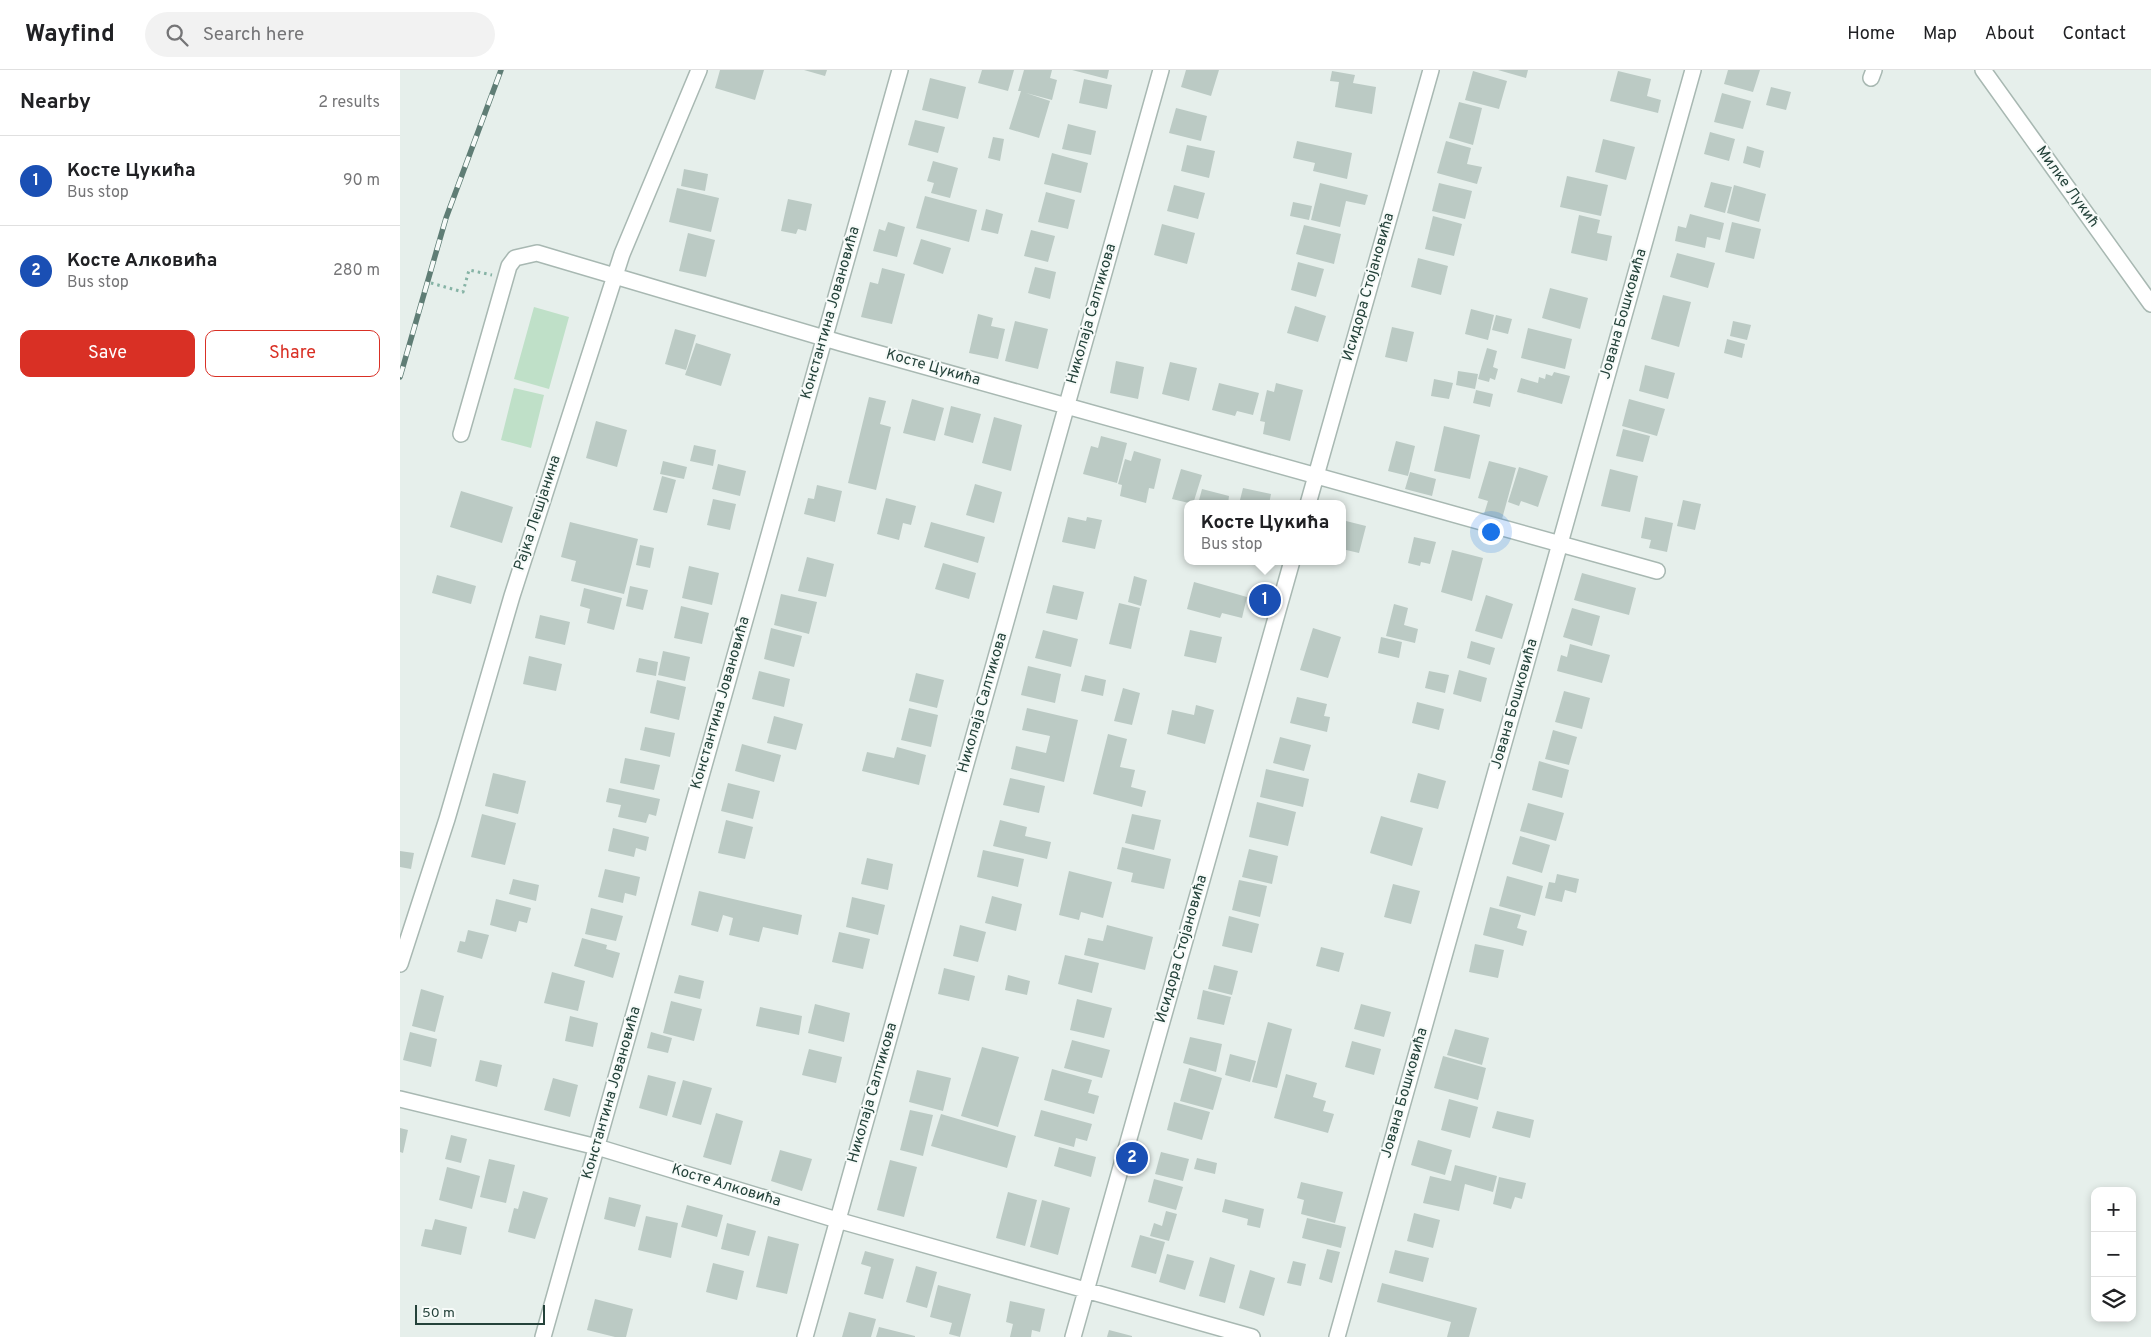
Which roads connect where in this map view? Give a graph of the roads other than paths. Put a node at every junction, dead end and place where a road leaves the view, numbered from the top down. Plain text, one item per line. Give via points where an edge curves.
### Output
1 (699, 70) edge
2 (900, 70) edge
3 (1161, 70) edge
4 (1431, 70) edge
5 (1693, 70) edge
6 (1983, 70) edge
7 (614, 277) junction
8 (2151, 304) edge
9 (824, 337) junction
10 (1066, 406) junction
11 (461, 434) dead end
12 (1316, 476) junction
13 (1309, 500) edge
14 (1560, 544) junction
15 (1291, 565) edge
16 (1657, 571) dead end
17 (400, 964) edge
18 (400, 1099) edge
19 (597, 1147) junction
20 (837, 1220) junction
21 (1086, 1291) junction
22 (543, 1337) edge
23 (805, 1337) edge
24 (1073, 1337) edge
25 (1252, 1337) edge
26 (1337, 1337) edge

1 - 7 street, Рајка Лешјанина
2 - 9 street, Константина Јовановића
3 - 10 street, Николаја Салтикова
4 - 12 street, Исидора Стојановића
5 - 14 street, Јована Бошковића
6 - 8 street, Милке Лукић
7 - 9 street, Косте Цукића
7 - 11 street, Косте Цукића via 536,253 515,258 505,278
7 - 17 street, Рајка Лешјанина via 512,596 447,819
9 - 10 street, Косте Цукића
9 - 19 street, Константина Јовановића
10 - 12 street, Косте Цукића
10 - 20 street, Николаја Салтикова
12 - 13 street, Исидора Стојановића
12 - 14 street, Косте Цукића
14 - 16 street, Косте Цукића
14 - 26 street, Јована Бошковића
15 - 21 street, Исидора Стојановића
18 - 19 street, Косте Алковића
19 - 20 street, Косте Алковића
19 - 22 street, Константина Јовановића
20 - 21 street, Косте Алковића
20 - 23 street, Николаја Салтикова
21 - 24 street, Исидора Стојановића
21 - 25 street, Косте Алковића

